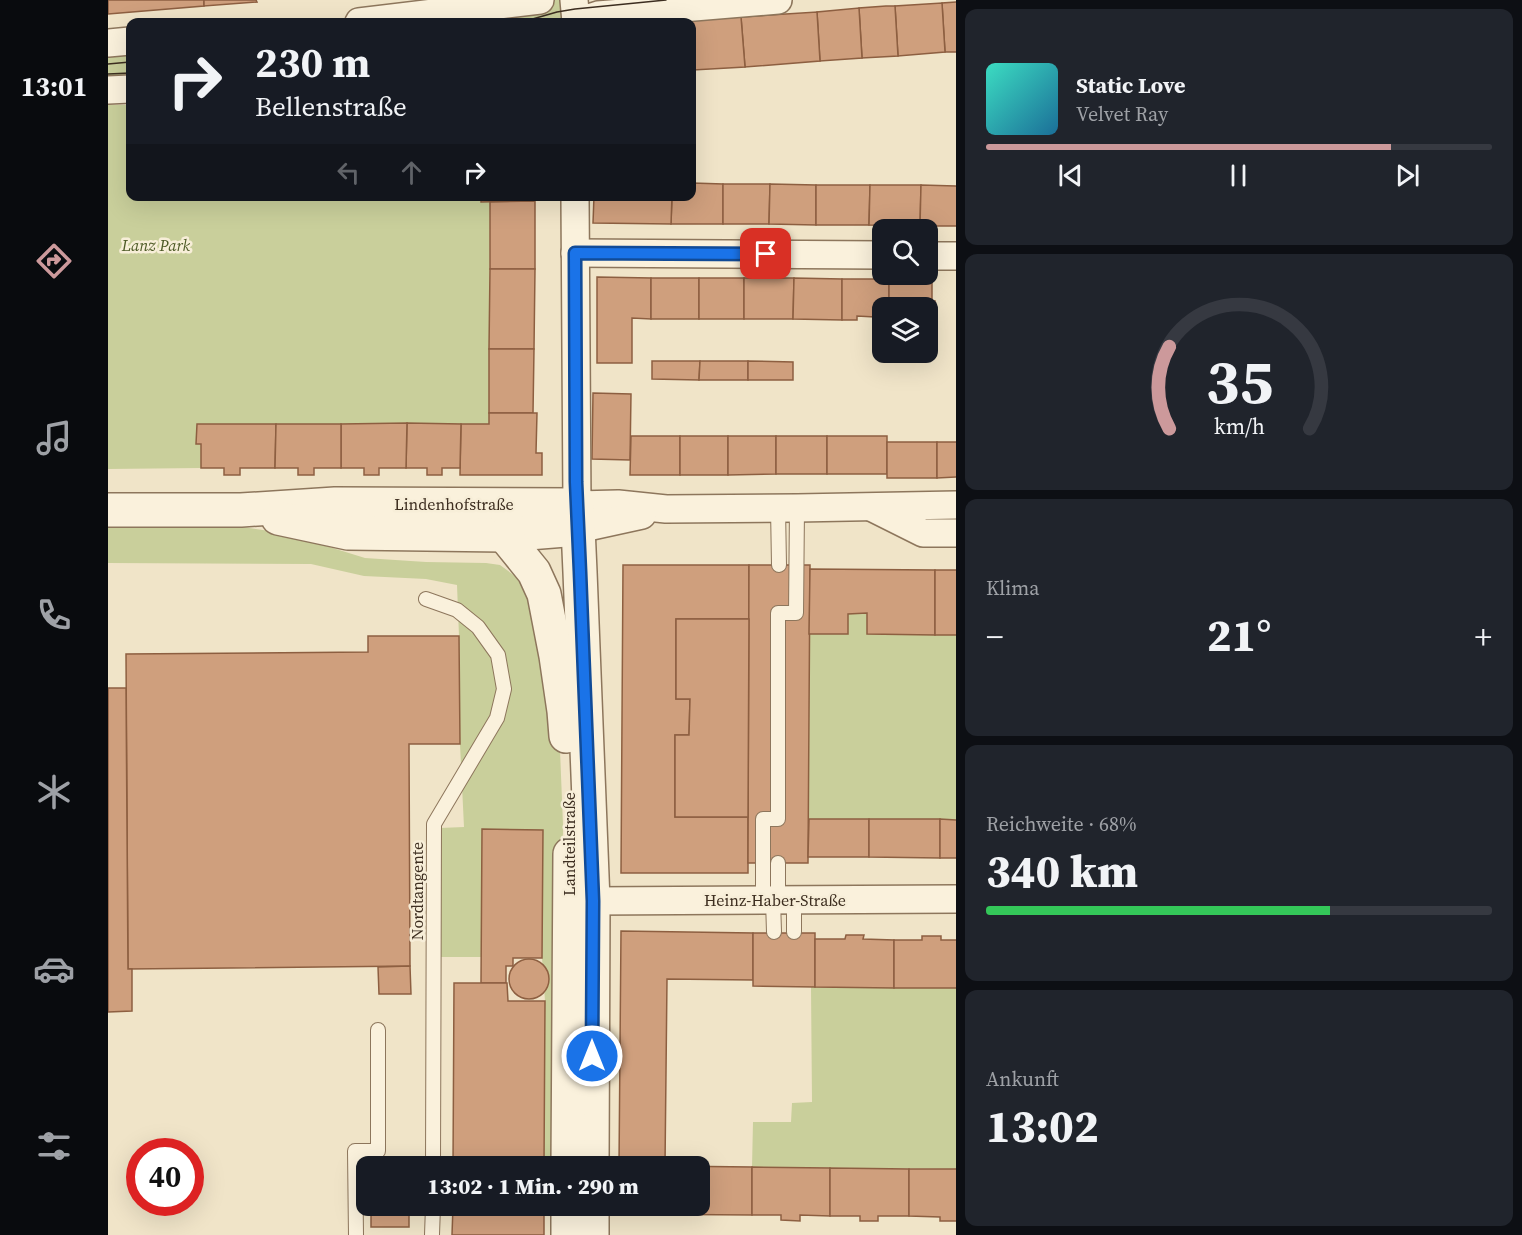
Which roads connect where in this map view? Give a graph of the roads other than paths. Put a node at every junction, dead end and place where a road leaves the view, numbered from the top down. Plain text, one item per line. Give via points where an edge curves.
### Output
1 (540, 0) edge
2 (574, 0) edge
3 (778, 0) edge
4 (392, 18) edge
5 (576, 18) edge
6 (589, 18) edge
7 (126, 41) edge
8 (108, 43) edge
9 (126, 89) edge
10 (108, 90) edge
11 (575, 201) edge
12 (575, 253) junction
13 (872, 255) edge
14 (938, 256) edge
15 (956, 256) edge
16 (956, 505) edge
17 (870, 506) junction
18 (788, 508) junction
19 (108, 510) edge
20 (241, 510) junction
21 (577, 517) junction
22 (956, 533) edge
23 (504, 535) junction
24 (779, 565) dead end
25 (426, 599) dead end
26 (778, 863) dead end
27 (956, 899) edge
28 (777, 900) junction
29 (593, 901) junction
30 (774, 932) dead end
31 (794, 932) dead end
32 (378, 1030) dead end
33 (433, 1156) edge
34 (568, 1156) edge
35 (592, 1156) edge
36 (432, 1216) edge
37 (568, 1216) edge
38 (592, 1216) edge
39 (356, 1235) edge
40 (432, 1235) edge
41 (568, 1235) edge
42 (592, 1235) edge

1 - 4 street
2 - 5 street
3 - 6 street
7 - 8 street
9 - 10 street
11 - 12 street, Landteilstraße
12 - 13 street
12 - 21 street, Landteilstraße
14 - 15 street
16 - 17 street, Lindenhofstraße
17 - 18 street, Lindenhofstraße
17 - 22 street, Lindenhofstraße via 923,533
18 - 21 street, Lindenhofstraße via 666,509
18 - 24 lane
18 - 28 lane via 796,613 778,613 778,819 763,819
19 - 20 street, Lindenhofstraße
20 - 21 street, Lindenhofstraße via 334,504
20 - 23 street, Lindenhofstraße via 348,533
21 - 23 street, Lindenhofstraße
21 - 29 street, Landteilstraße
23 - 34 street, Landteilstraße via 534,572 544,594 564,711 570,799
25 - 33 lane, Nordtangente via 457,610 478,627 498,656 504,689 498,718 434,824
26 - 28 lane
27 - 28 street, Heinz-Haber-Straße
28 - 29 street, Heinz-Haber-Straße
28 - 30 lane
28 - 31 lane
29 - 35 street, Landteilstraße
32 - 39 lane via 378,1151 355,1151
36 - 40 lane
37 - 41 street
38 - 42 street

